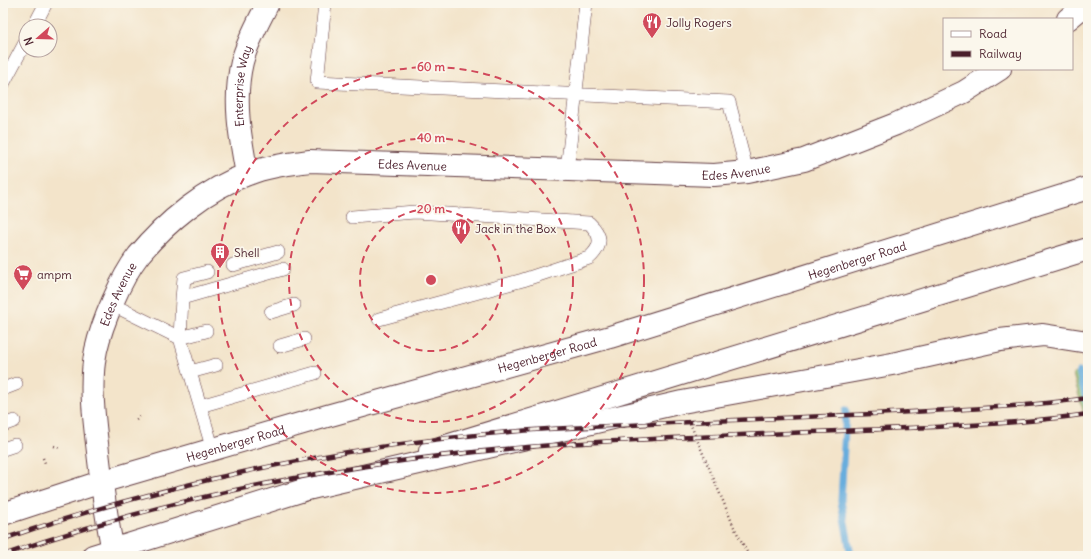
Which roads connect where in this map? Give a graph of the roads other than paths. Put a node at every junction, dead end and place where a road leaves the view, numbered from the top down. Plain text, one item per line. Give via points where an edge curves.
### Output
1 (46, 3) edge
2 (268, 3) edge
3 (325, 3) edge
4 (586, 3) edge
5 (1087, 3) edge
6 (38, 18) edge
7 (1069, 18) edge
8 (18, 56) edge
9 (998, 70) edge
10 (3, 84) edge
11 (575, 95) junction
12 (567, 170) junction
13 (747, 172) junction
14 (248, 174) junction
15 (1088, 188) edge
16 (352, 216) dead end
17 (1088, 249) edge
18 (278, 252) dead end
19 (233, 265) dead end
20 (283, 270) dead end
21 (208, 272) dead end
22 (182, 298) junction
23 (111, 304) junction
24 (294, 305) dead end
25 (271, 312) dead end
26 (379, 319) dead end
27 (206, 331) dead end
28 (180, 338) junction
29 (304, 339) dead end
30 (1088, 342) edge
31 (280, 346) dead end
32 (216, 365) dead end
33 (190, 372) junction
34 (314, 373) dead end
35 (16, 384) dead end
36 (3, 389) edge
37 (200, 406) junction
38 (213, 450) junction
39 (101, 482) junction
40 (307, 489) junction
41 (3, 514) edge
42 (107, 554) edge

1 - 6 lane
2 - 14 main road, Enterprise Way via 242,61 238,90 240,137
3 - 11 lane via 317,82
4 - 11 lane
5 - 7 main road
8 - 10 lane
9 - 13 main road, Edes Avenue via 964,92 896,124 804,160
11 - 12 lane
11 - 13 lane via 729,102
12 - 13 main road, Edes Avenue via 714,175
12 - 14 main road, Edes Avenue via 310,161
14 - 23 main road, Edes Avenue via 204,196 168,224 137,258
15 - 38 main road, Hegenberger Road via 610,337
16 - 26 lane via 415,212 588,223 597,231 597,251 589,258 524,280
17 - 40 main road
18 - 19 lane
20 - 22 lane
21 - 22 lane via 184,278
22 - 28 lane
23 - 28 lane
23 - 39 main road, Edes Avenue via 96,349 94,372 93,415
24 - 25 lane
27 - 28 lane
28 - 33 lane
29 - 31 lane
30 - 40 main road via 1043,335 1000,340 892,364 682,402
32 - 33 lane
33 - 37 lane
34 - 37 lane
35 - 36 lane
37 - 38 lane
38 - 39 main road, Hegenberger Road
39 - 41 main road, Hegenberger Road
39 - 42 main road, Edes Avenue
40 - 42 main road

